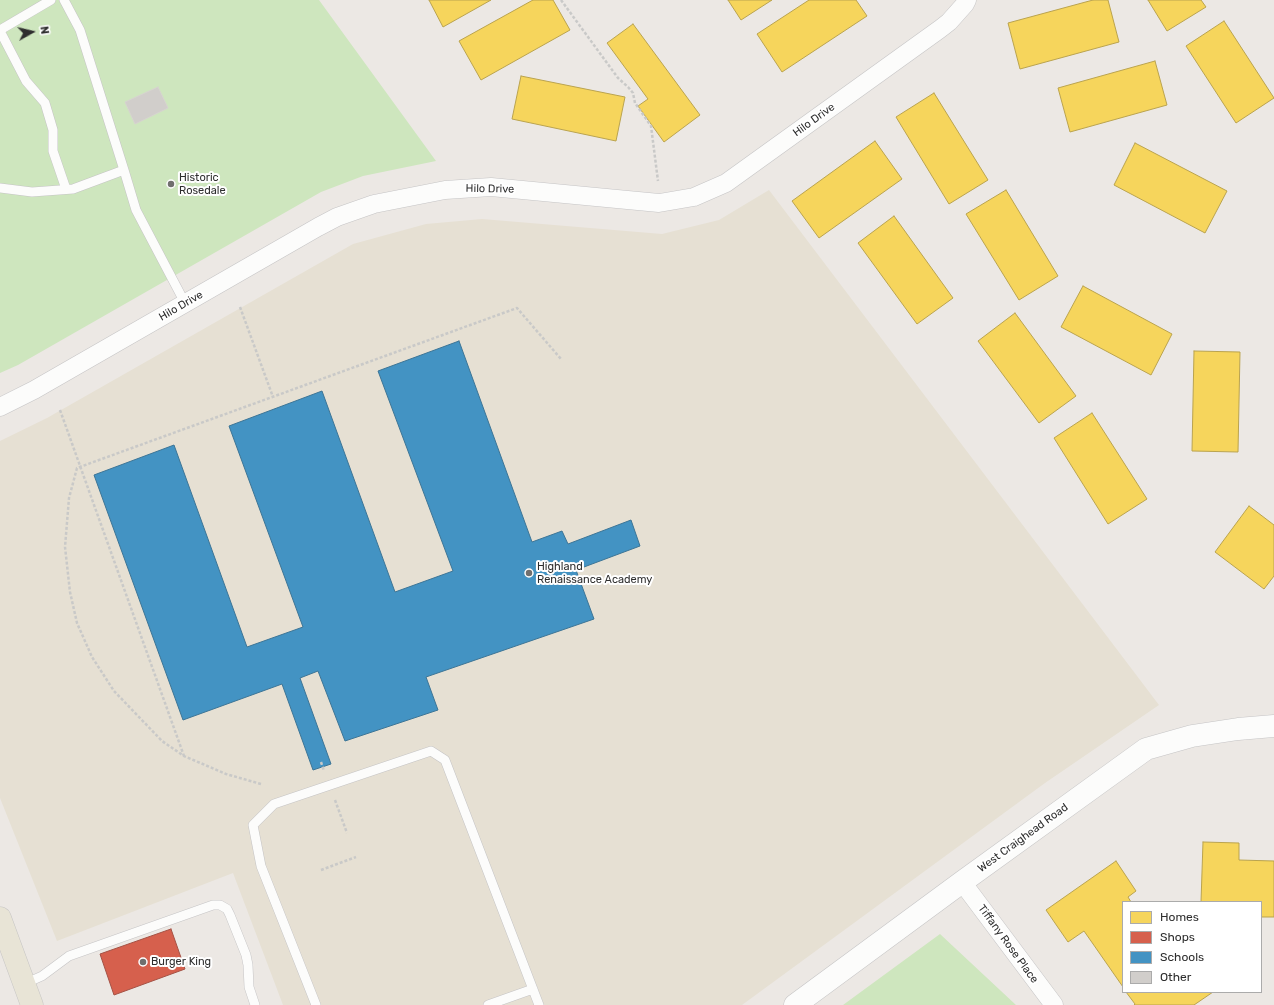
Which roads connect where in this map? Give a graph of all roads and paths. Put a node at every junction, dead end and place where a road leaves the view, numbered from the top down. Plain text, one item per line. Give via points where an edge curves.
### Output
1 (51, 0) edge
2 (64, 0) edge
3 (561, 0) edge
4 (967, 0) edge
5 (0, 30) edge
6 (124, 170) junction
7 (658, 181) dead end
8 (0, 188) edge
9 (66, 189) junction
10 (185, 303) junction
11 (240, 307) dead end
12 (561, 358) dead end
13 (273, 397) junction
14 (0, 407) edge
15 (60, 410) dead end
16 (80, 467) junction
17 (1274, 726) edge
18 (184, 756) junction
19 (262, 784) dead end
20 (356, 857) dead end
21 (321, 870) dead end
22 (962, 882) junction
23 (0, 918) edge
24 (24, 984) junction
25 (533, 989) junction
26 (32, 1005) edge
27 (255, 1005) edge
28 (316, 1005) edge
29 (488, 1005) edge
30 (539, 1005) edge
31 (795, 1005) edge
32 (1054, 1005) edge

1 - 5 lane
2 - 6 lane via 80,30
3 - 7 path via 618,78 633,93 635,103 651,126
4 - 10 street, Hilo Drive via 949,22 726,183 694,196 659,203 491,187 445,190 381,203 324,224
5 - 9 lane via 26,81 45,103 54,130 53,151
6 - 9 lane
6 - 10 lane via 136,210
8 - 9 lane via 32,192
10 - 14 street, Hilo Drive
11 - 13 path
12 - 13 path via 517,308
13 - 16 path
15 - 16 path
16 - 18 path
16 - 18 path via 77,468 69,498 65,547 70,592 77,623 92,657 114,691 162,741
17 - 22 street, West Craighead Road via 1192,736 1146,749
18 - 19 path via 226,774
20 - 21 path
22 - 31 street, West Craighead Road
22 - 32 street, Tiffany Rose Place
23 - 24 main road
24 - 26 main road
24 - 27 lane via 42,976 68,956 220,905 227,909 246,955
25 - 28 lane via 445,760 431,751 274,804 253,824 261,866
25 - 29 lane
25 - 30 lane

